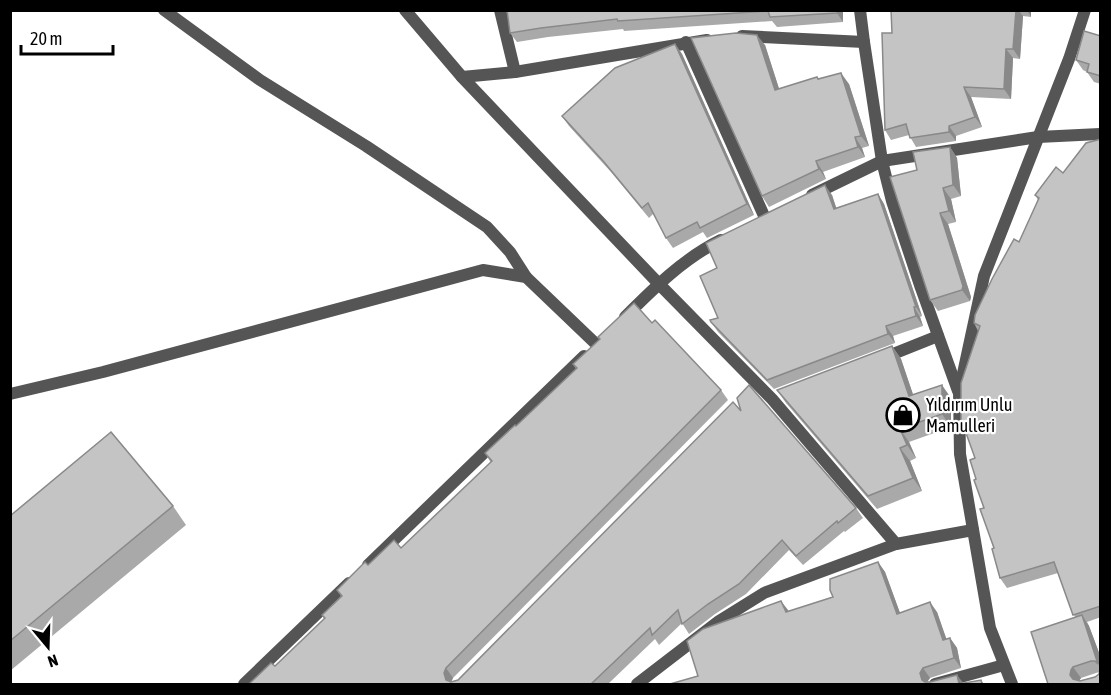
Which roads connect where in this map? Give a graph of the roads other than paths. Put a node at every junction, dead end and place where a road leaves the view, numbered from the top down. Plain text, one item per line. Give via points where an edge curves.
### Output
1 (164, 10) edge
2 (405, 10) edge
3 (500, 10) edge
4 (860, 10) edge
5 (1084, 10) edge
6 (686, 42) junction
7 (864, 42) junction
8 (515, 72) junction
9 (462, 77) junction
10 (1101, 134) edge
11 (1038, 137) junction
12 (882, 161) junction
13 (797, 203) edge
14 (766, 218) edge
15 (736, 233) edge
16 (526, 278) junction
17 (659, 284) junction
18 (620, 321) edge
19 (939, 336) junction
20 (876, 360) edge
21 (958, 392) junction
22 (10, 394) edge
23 (973, 530) junction
24 (896, 544) junction
25 (1004, 665) junction
26 (652, 672) junction
27 (244, 684) edge
28 (637, 684) edge
29 (657, 684) edge
30 (935, 684) edge
31 (1012, 684) edge

1 - 16 street via 260,80 487,226
2 - 9 street
3 - 8 street
4 - 7 street
5 - 11 street
6 - 7 street via 743,36
6 - 8 street
6 - 14 street
7 - 12 street
8 - 9 street
9 - 17 street
10 - 11 street
11 - 12 street
11 - 21 street via 984,276
12 - 13 street
12 - 19 street
15 - 17 street via 707,247
16 - 22 street via 483,270
16 - 27 street via 600,340
17 - 18 street
17 - 24 street via 752,387 777,397
19 - 20 street
19 - 21 street
21 - 23 street via 960,454
23 - 24 street
23 - 25 street via 990,628
24 - 26 street via 764,593 719,621
25 - 30 street
25 - 31 street
26 - 28 street
26 - 29 street

